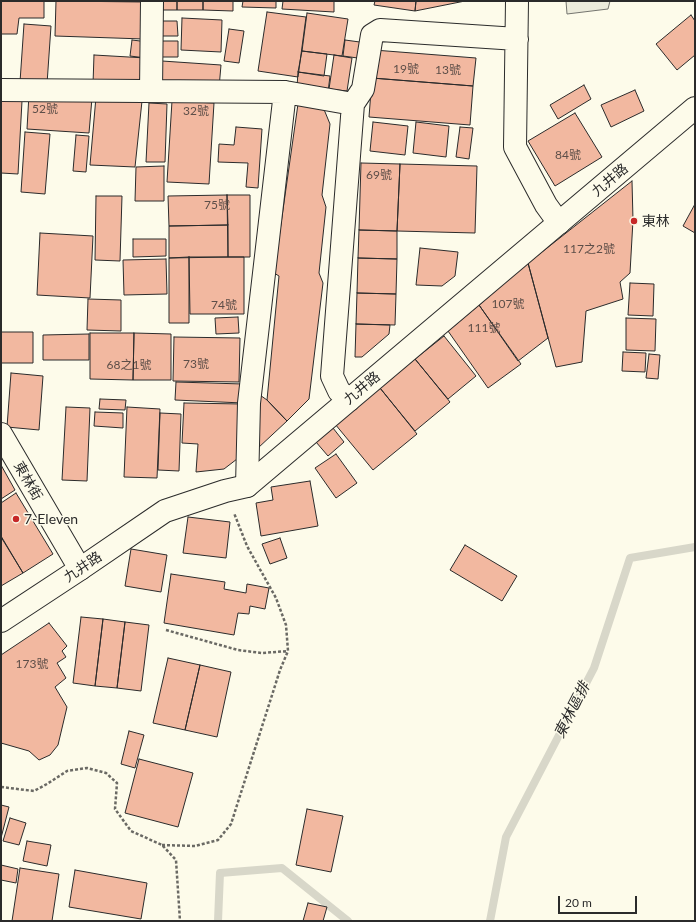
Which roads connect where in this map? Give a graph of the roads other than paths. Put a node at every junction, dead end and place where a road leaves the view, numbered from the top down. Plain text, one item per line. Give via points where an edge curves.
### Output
1 (152, 1) edge
2 (517, 1) edge
3 (517, 39) junction
4 (1, 90) edge
5 (151, 91) junction
6 (285, 92) junction
7 (353, 104) junction
8 (695, 108) edge
9 (559, 223) junction
10 (349, 400) junction
11 (1, 434) edge
12 (247, 486) junction
13 (80, 569) junction
14 (1, 622) edge

1 - 5 street
2 - 3 street
3 - 7 street via 380,30 372,35 363,89
3 - 9 street via 515,147 546,205
4 - 5 street
5 - 6 street
6 - 7 street
6 - 12 street via 249,403
7 - 10 street via 332,376 339,390
8 - 9 street, 九井路
9 - 10 street, 九井路
10 - 12 street, 九井路
11 - 13 street, 東林街
12 - 13 street, 九井路 via 165,511
13 - 14 street, 九井路

